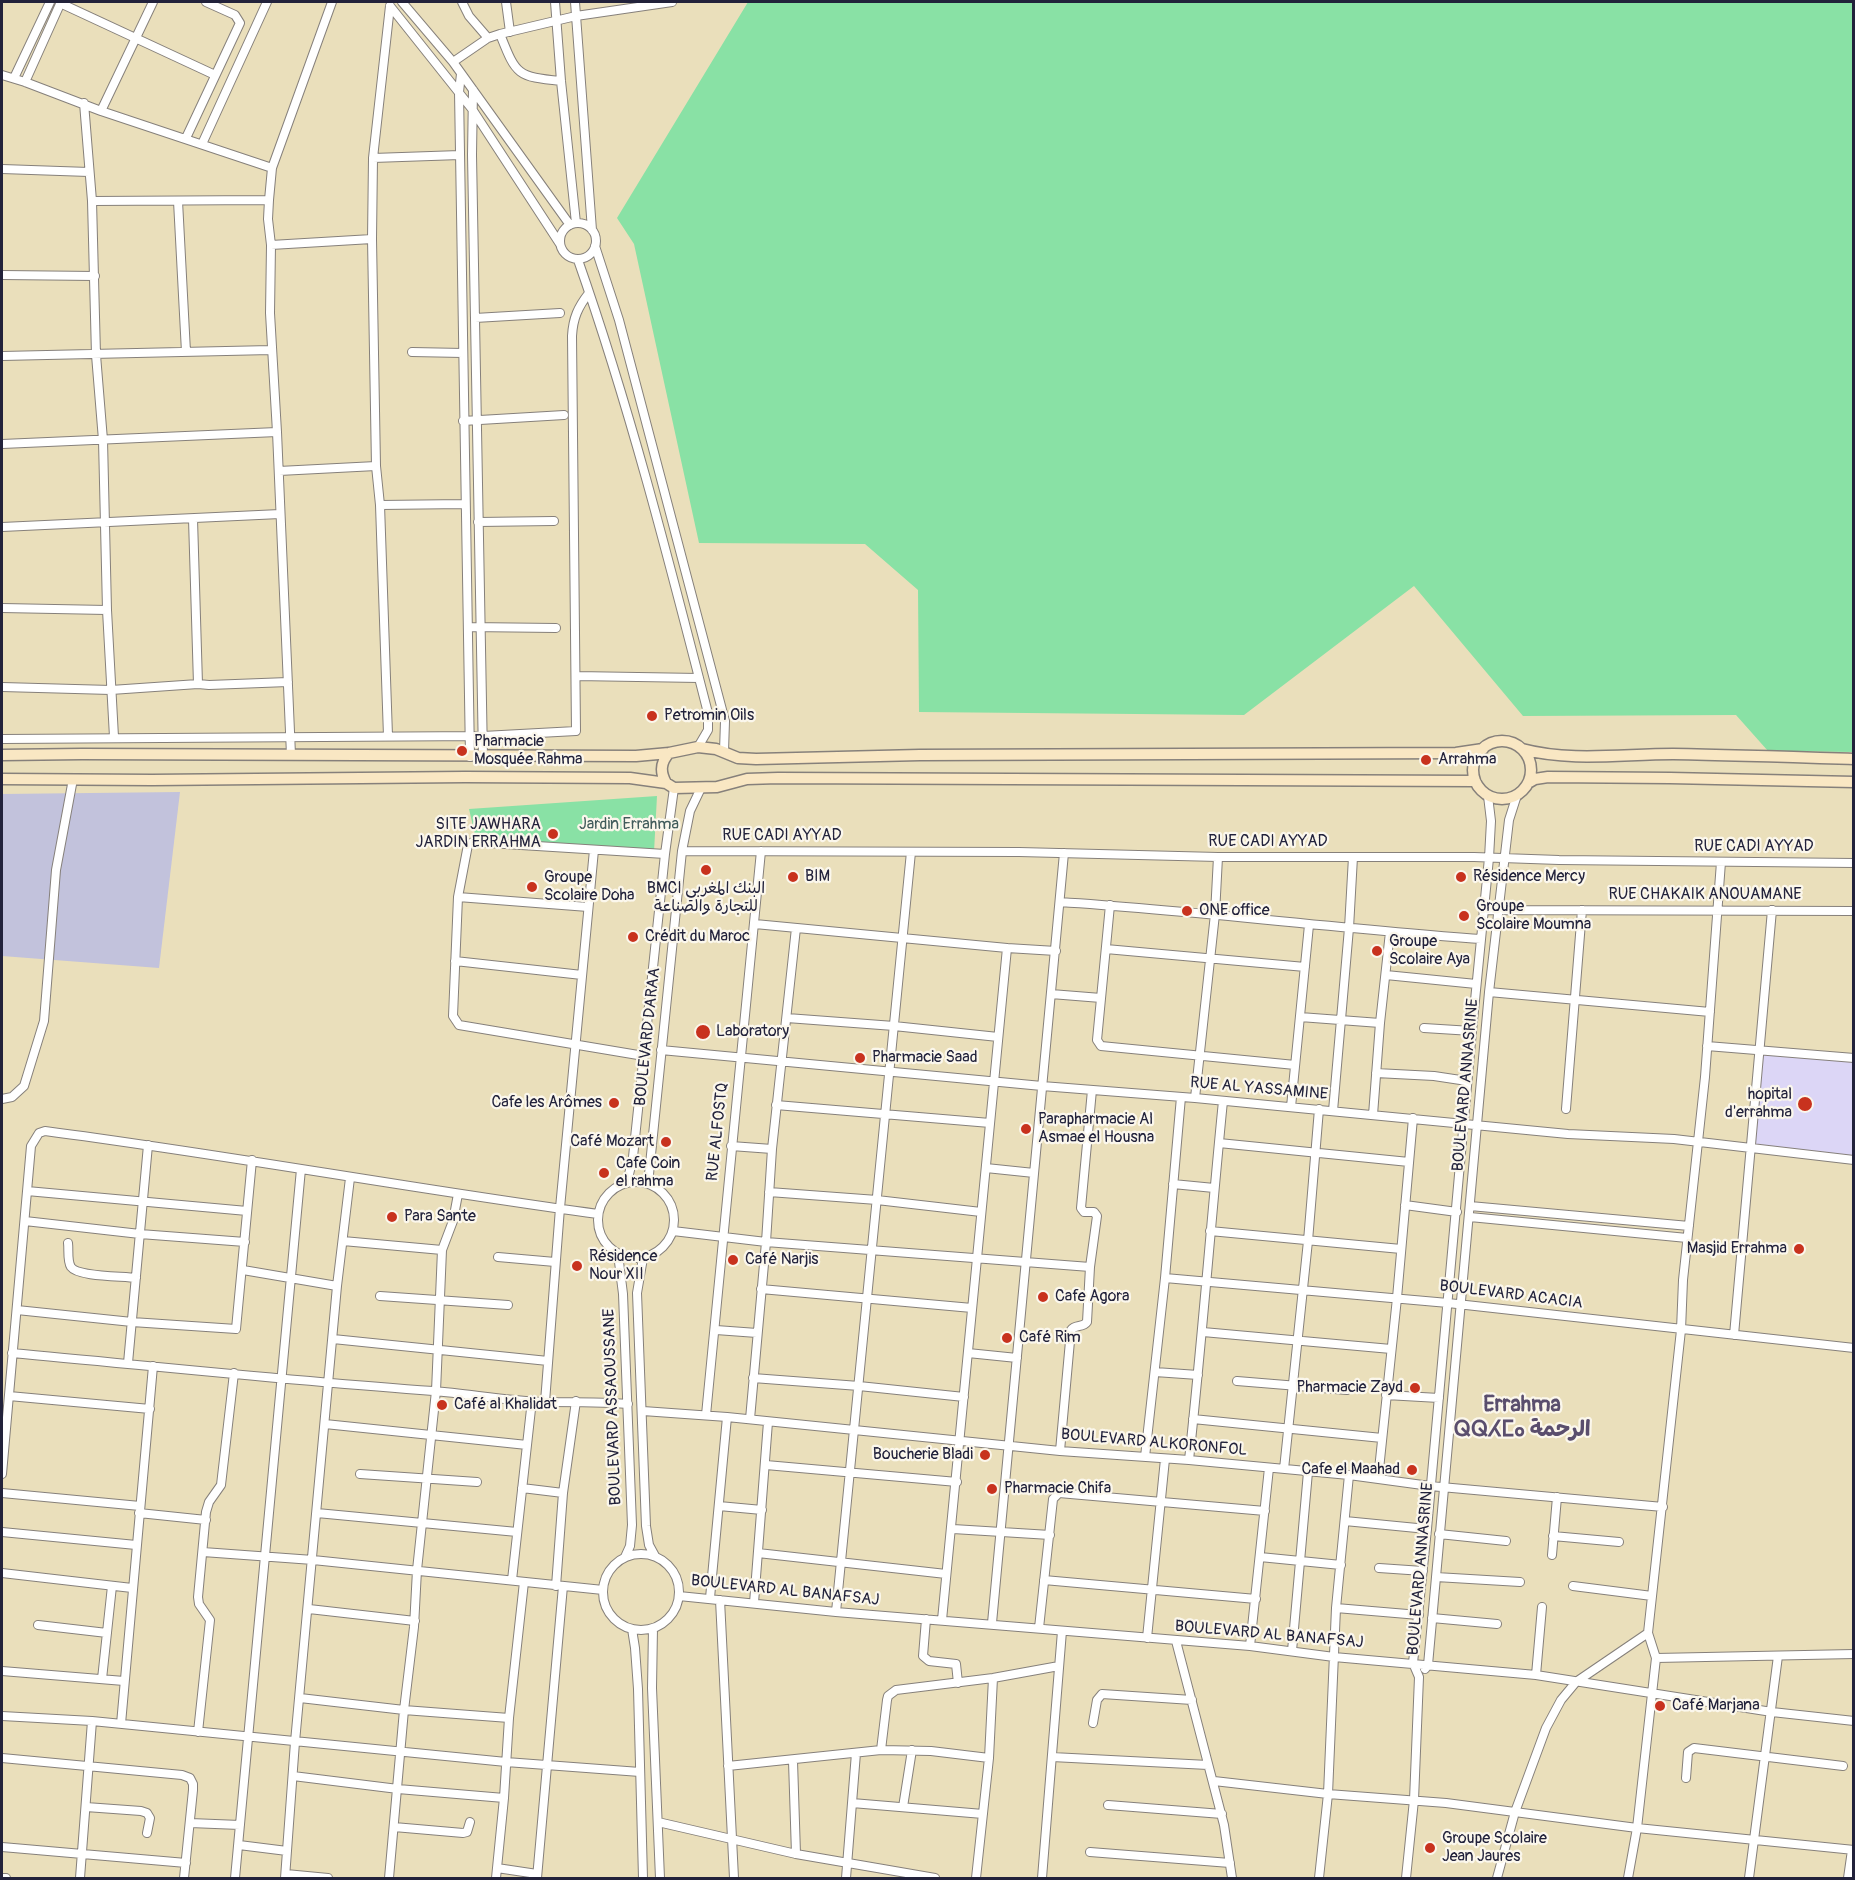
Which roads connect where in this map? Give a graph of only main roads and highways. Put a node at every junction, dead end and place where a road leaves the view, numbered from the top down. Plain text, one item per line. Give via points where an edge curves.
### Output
1 (1483, 749) junction
2 (1522, 749) junction
3 (669, 753) junction
4 (2, 755) edge
5 (738, 758) junction
6 (1854, 759) edge
7 (2, 779) edge
8 (735, 782) junction
9 (1475, 782) junction
10 (1854, 782) edge
11 (1528, 783) junction
12 (670, 786) junction

1 - 2 main road via 1500,741
1 - 5 main road via 1412,753
1 - 9 main road via 1474,764
2 - 6 main road via 1574,757 1672,754
2 - 11 main road via 1531,764
3 - 4 main road via 483,757
3 - 5 main road via 698,747 724,751
3 - 12 main road via 661,767 662,777
5 - 8 main road via 744,771
7 - 12 main road via 630,778
8 - 9 main road via 758,778
8 - 12 main road via 723,787
9 - 11 main road via 1488,796 1503,799 1517,795
10 - 11 main road via 1548,777

